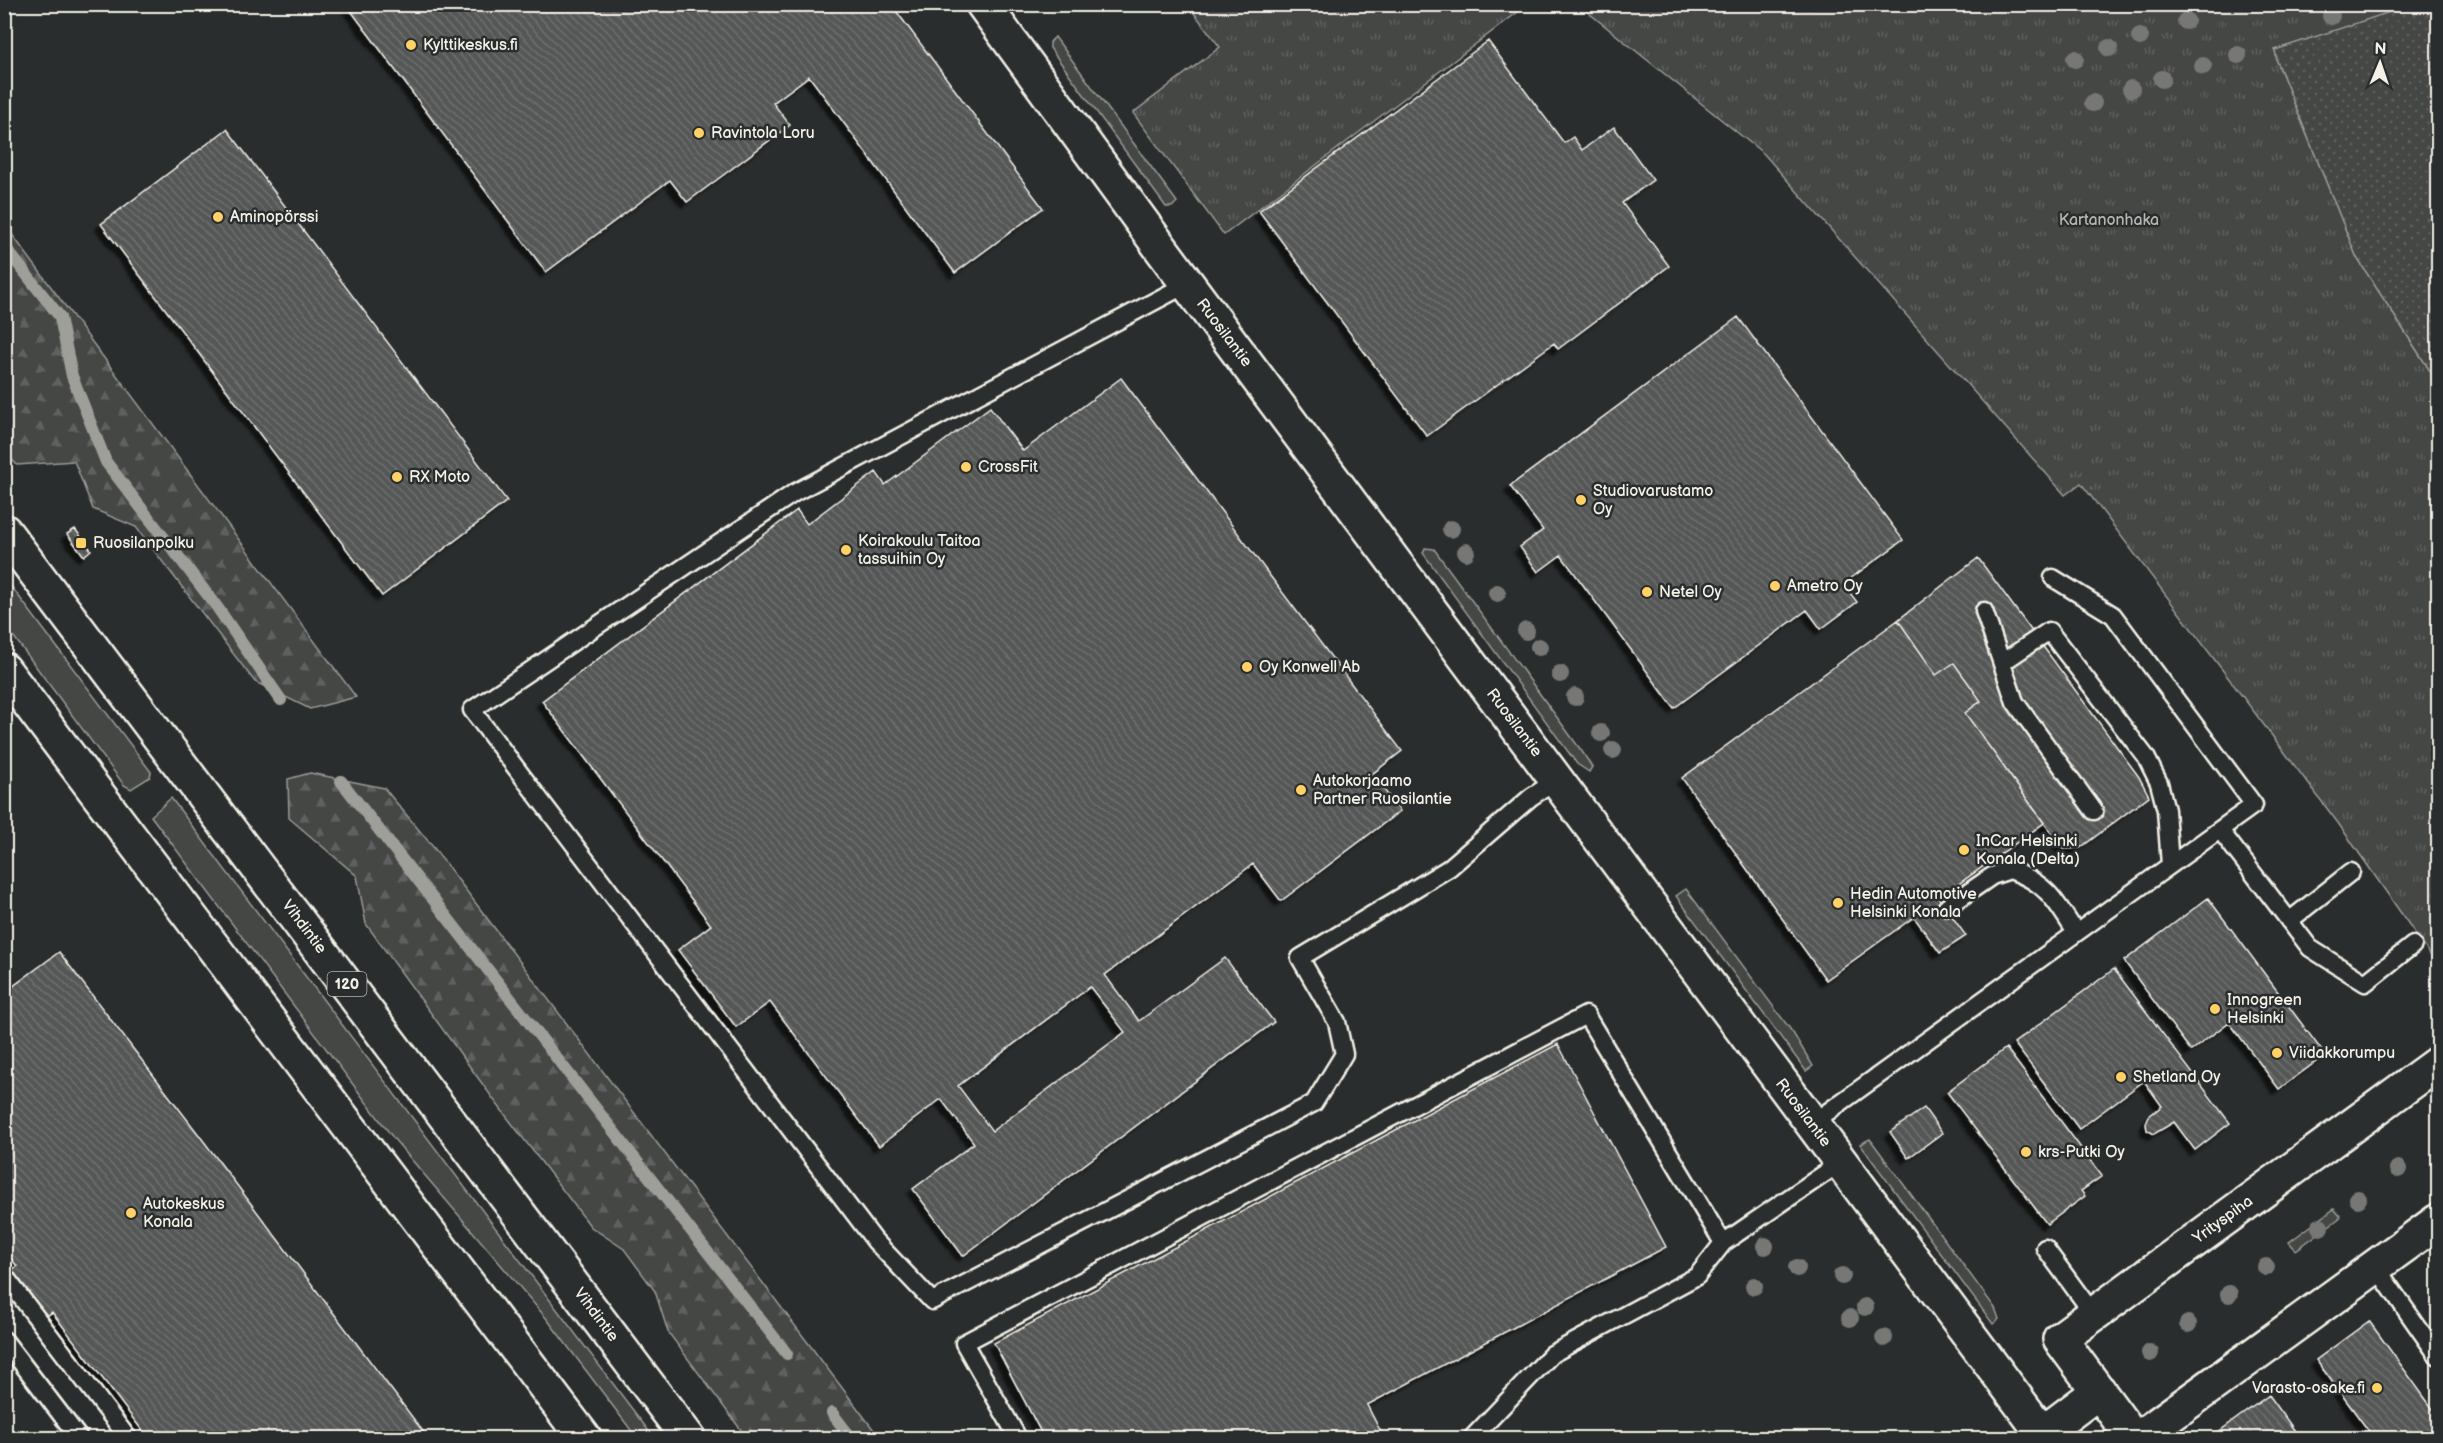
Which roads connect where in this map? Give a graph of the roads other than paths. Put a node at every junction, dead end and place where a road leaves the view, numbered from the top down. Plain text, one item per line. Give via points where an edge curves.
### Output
1 (982, 4) edge
2 (1187, 284) junction
3 (4, 531) edge
4 (2053, 578) dead end
5 (1984, 611) dead end
6 (2003, 662) junction
7 (4, 670) edge
8 (1557, 780) junction
9 (2094, 811) dead end
10 (2220, 830) junction
11 (2170, 865) junction
12 (2351, 872) dead end
13 (1947, 907) dead end
14 (2289, 921) junction
15 (2076, 933) junction
16 (2413, 945) dead end
17 (2439, 1063) edge
18 (1811, 1124) junction
19 (1840, 1163) junction
20 (2439, 1221) edge
21 (1723, 1244) junction
22 (2045, 1248) dead end
23 (2376, 1267) junction
24 (4, 1275) edge
25 (2094, 1315) junction
26 (4, 1340) edge
27 (2439, 1356) edge
28 (2099, 1391) junction
29 (2041, 1437) edge
30 (2144, 1437) edge
31 (79, 1438) edge
32 (128, 1438) edge
33 (584, 1438) edge
34 (688, 1438) edge
35 (1018, 1438) edge
36 (1472, 1438) edge

1 - 2 street, Ruosilantie
2 - 8 street, Ruosilantie
2 - 8 lane via 794,493 472,710 875,1241 932,1301 1314,1103 1344,1054 1336,1022 1300,958 1449,868 1531,797
3 - 34 street, Vihdintie / 120
4 - 10 lane via 2113,615 2254,805
5 - 6 lane
6 - 9 lane via 2015,702
6 - 11 lane via 2049,630 2146,757 2166,810
7 - 33 street
8 - 18 street, Ruosilantie
10 - 11 lane
10 - 14 lane
11 - 15 lane
12 - 14 lane
13 - 15 lane via 1992,876 2010,870 2035,881 2055,899
14 - 16 lane via 2310,948 2365,983
15 - 18 lane
17 - 25 street, Yrityspiha
18 - 19 street, Ruosilantie
19 - 21 lane
19 - 29 street, Ruosilantie
20 - 23 street, Yrityspiha
21 - 35 lane via 1586,1015 964,1343
21 - 36 lane via 1697,1276 1552,1354
22 - 25 lane
23 - 27 lane
23 - 30 street, Yrityspiha
24 - 32 lane
25 - 28 street, Yrityspiha via 2060,1339
26 - 31 lane
28 - 29 street
28 - 30 street, Yrityspiha

